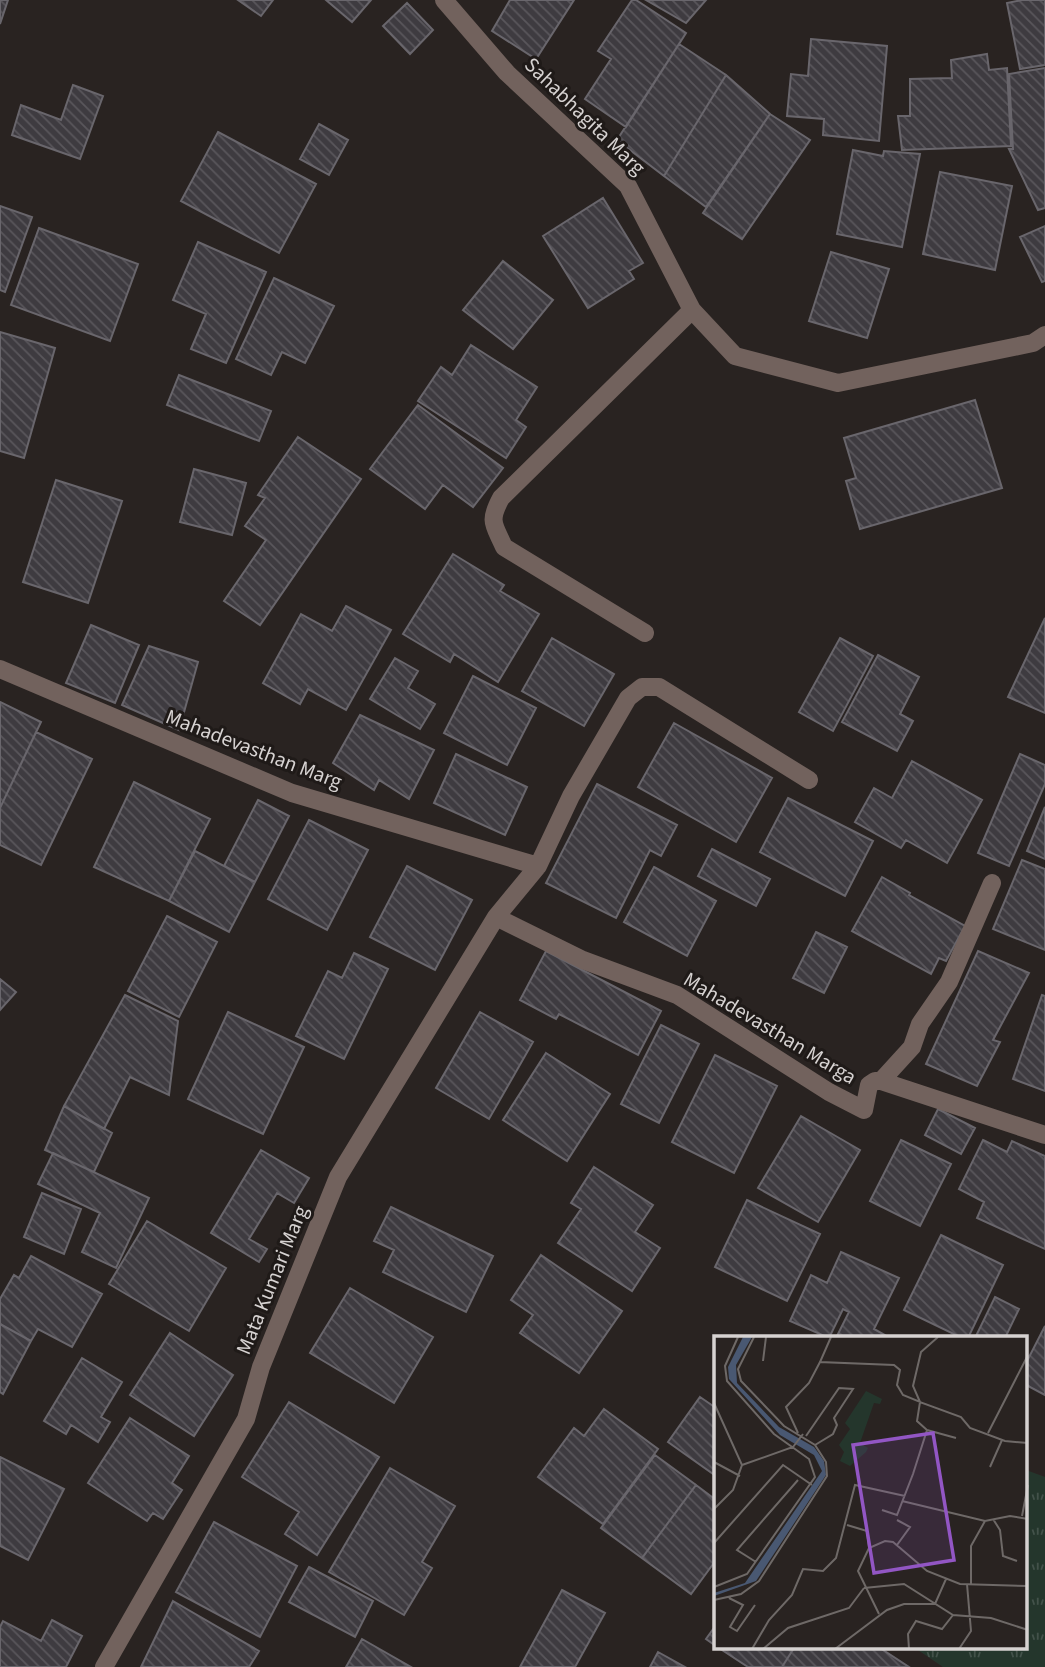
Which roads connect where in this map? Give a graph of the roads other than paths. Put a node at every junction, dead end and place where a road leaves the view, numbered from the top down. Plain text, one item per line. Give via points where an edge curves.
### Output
1 (444, 0) edge
2 (692, 310) junction
3 (1045, 335) edge
4 (645, 633) dead end
5 (0, 669) edge
6 (809, 780) dead end
7 (538, 866) junction
8 (992, 883) dead end
9 (496, 917) junction
10 (881, 1081) junction
11 (1045, 1135) edge
12 (104, 1667) edge

1 - 2 street, Sahabhagita Marg via 507,74 628,186
2 - 3 street, Sahabhagita Marg via 735,356 838,383 1033,344
2 - 4 street via 501,498 492,514 504,547
5 - 7 street, Mahadevasthan Marg via 292,793
6 - 7 street, Mata Kumari Marg via 659,687 642,687 628,698 571,796
7 - 9 street, Mata Kumari Marg
8 - 10 street via 949,982 920,1024 912,1047
9 - 10 street, Mahadevasthan Marga via 583,960 677,995 864,1110 869,1084
9 - 12 street, Mata Kumari Marg via 338,1177 261,1367 246,1419
10 - 11 street, Mahadevasthan Marga

